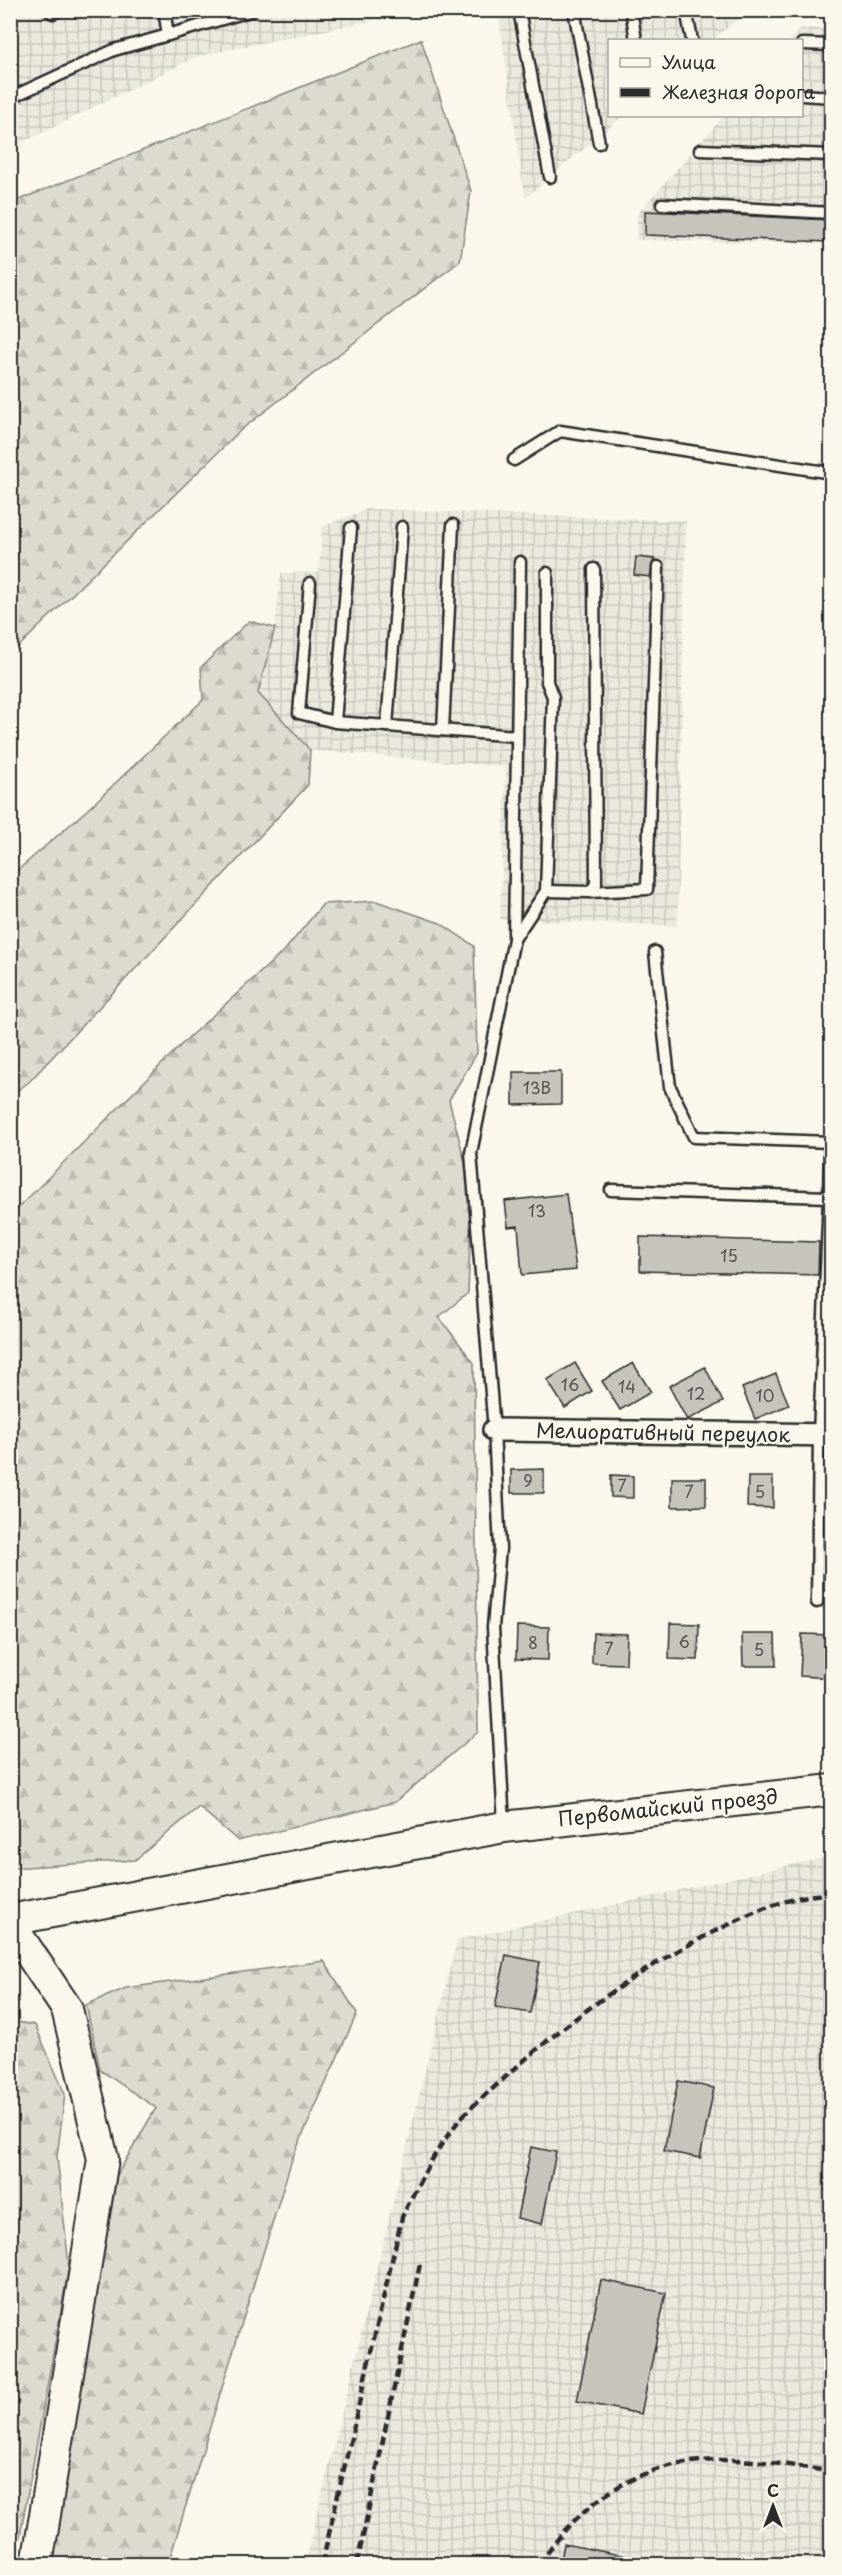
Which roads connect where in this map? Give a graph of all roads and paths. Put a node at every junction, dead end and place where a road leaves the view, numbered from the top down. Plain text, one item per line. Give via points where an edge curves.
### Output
1 (49, 10) edge
2 (59, 10) edge
3 (164, 10) edge
4 (253, 10) edge
5 (519, 10) edge
6 (574, 10) edge
7 (631, 10) edge
8 (686, 10) edge
9 (168, 35) junction
10 (636, 39) edge
11 (692, 39) edge
12 (803, 44) edge
13 (831, 45) edge
14 (803, 95) edge
15 (831, 97) edge
16 (10, 98) edge
17 (599, 143) dead end
18 (700, 150) dead end
19 (831, 155) edge
20 (550, 177) dead end
21 (662, 204) dead end
22 (831, 213) edge
23 (514, 460) dead end
24 (831, 473) edge
25 (453, 525) dead end
26 (351, 528) dead end
27 (402, 528) dead end
28 (520, 562) dead end
29 (658, 567) dead end
30 (594, 569) dead end
31 (546, 573) dead end
32 (310, 584) dead end
33 (335, 722) junction
34 (387, 726) junction
35 (443, 730) junction
36 (517, 736) junction
37 (546, 891) junction
38 (591, 892) junction
39 (514, 939) junction
40 (654, 952) dead end
41 (611, 1190) dead end
42 (829, 1197) junction
43 (494, 1431) junction
44 (825, 1435) edge
45 (817, 1602) dead end
46 (831, 1790) edge
47 (504, 1827) junction
48 (10, 1922) edge
49 (37, 2565) edge

1 - 2 lane
3 - 9 lane
4 - 9 lane
5 - 20 lane
6 - 17 lane
7 - 10 lane
8 - 11 lane
9 - 16 lane via 114,50
12 - 13 lane
14 - 15 lane
18 - 19 lane
21 - 22 lane
23 - 24 lane via 560,430
25 - 35 lane
26 - 33 lane
27 - 34 lane
28 - 36 lane
29 - 38 lane via 647,889
30 - 38 lane via 596,884
31 - 37 lane via 546,682 553,697
32 - 33 lane via 300,713
33 - 34 lane
34 - 35 lane
35 - 36 lane
36 - 39 lane
37 - 38 lane
37 - 39 lane
39 - 43 lane via 471,1153
40 - 42 lane via 670,1087 694,1137 830,1142
41 - 42 lane
42 - 44 lane
43 - 44 street, Мелиоративный переулок
43 - 47 lane via 500,1548 493,1627
44 - 45 lane
46 - 47 main road, Первомайский проезд
47 - 48 main road, Первомайский проезд
48 - 49 main road via 67,2009 103,2159

